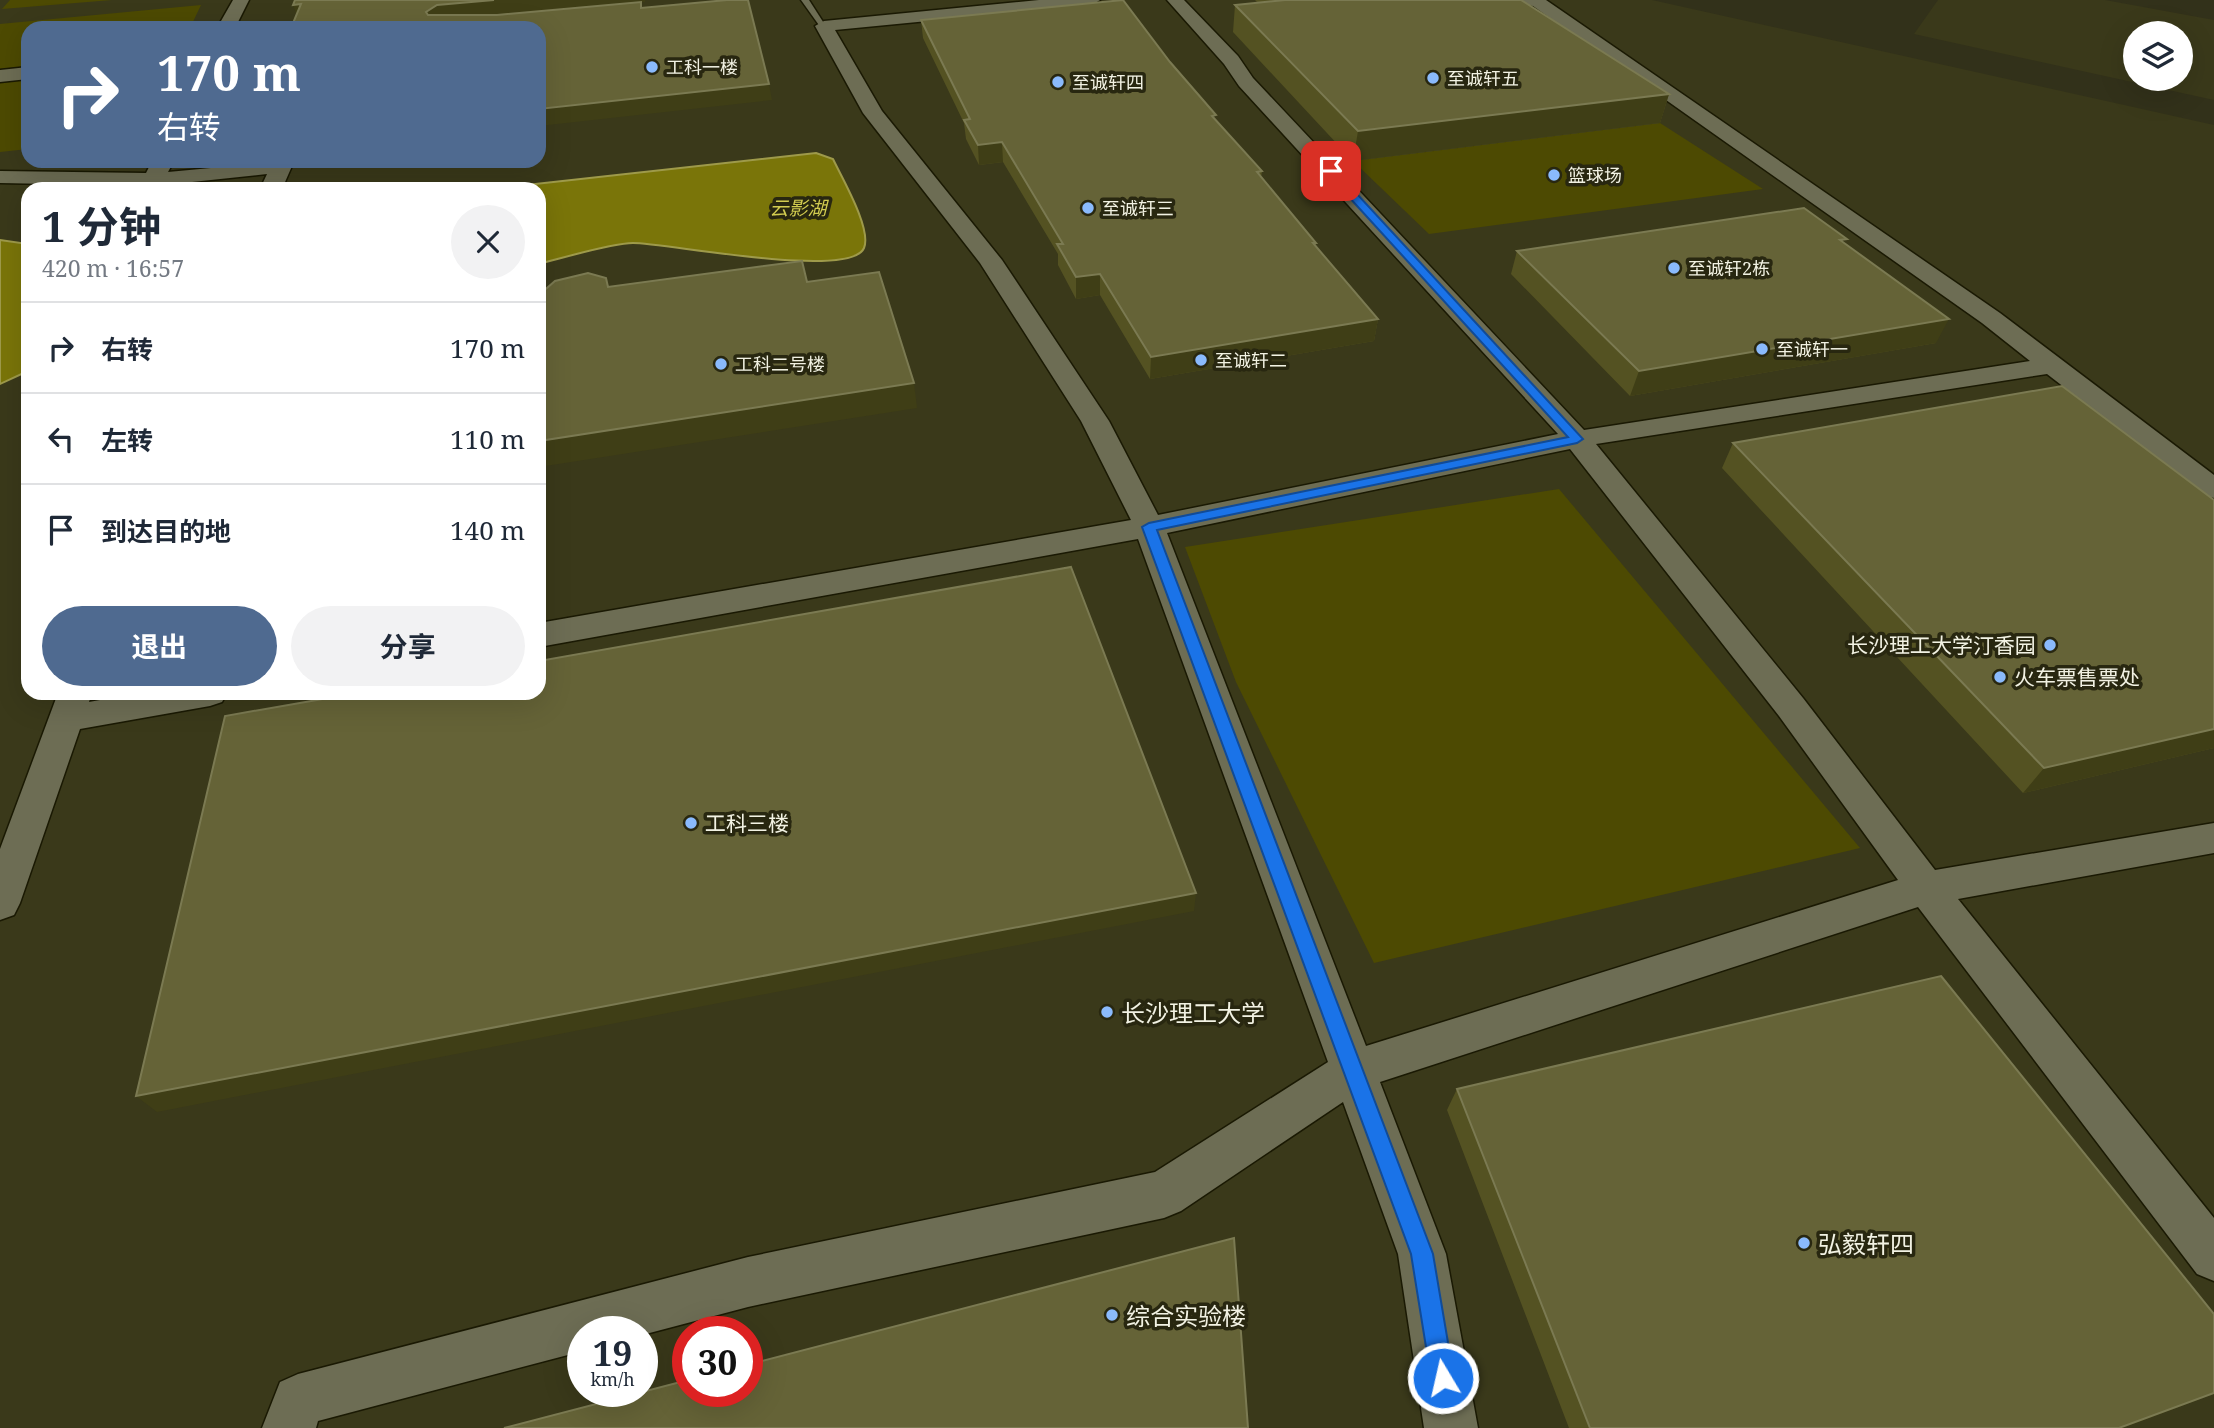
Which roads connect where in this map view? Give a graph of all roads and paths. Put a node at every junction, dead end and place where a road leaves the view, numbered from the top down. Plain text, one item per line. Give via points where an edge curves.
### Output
1 (241, 0) edge
2 (1092, 0) edge
3 (1175, 0) edge
4 (1527, 0) edge
5 (814, 13) edge
6 (230, 21) edge
7 (21, 74) edge
8 (0, 76) edge
9 (220, 168) edge
10 (158, 170) edge
11 (0, 177) edge
12 (2053, 365) junction
13 (1577, 439) junction
14 (2214, 489) edge
15 (1149, 527) junction
16 (546, 634) edge
17 (135, 700) edge
18 (70, 706) edge
19 (2214, 838) edge
20 (1927, 888) junction
21 (0, 903) edge
22 (1354, 1070) junction
23 (2214, 1257) edge
24 (1450, 1421) edge
25 (289, 1428) edge

1 - 6 street
2 - 5 street
3 - 13 street
4 - 12 street via 1538,2
5 - 15 street via 873,113 990,260 1088,410
7 - 8 street
9 - 10 street
10 - 11 street
12 - 13 street
12 - 14 street
13 - 15 street
13 - 20 street via 1791,707
15 - 16 street
15 - 22 street
17 - 18 street
18 - 21 street
19 - 20 street
20 - 22 street
20 - 23 street
22 - 24 street via 1422,1254
22 - 25 street via 1164,1194 748,1282 298,1400

